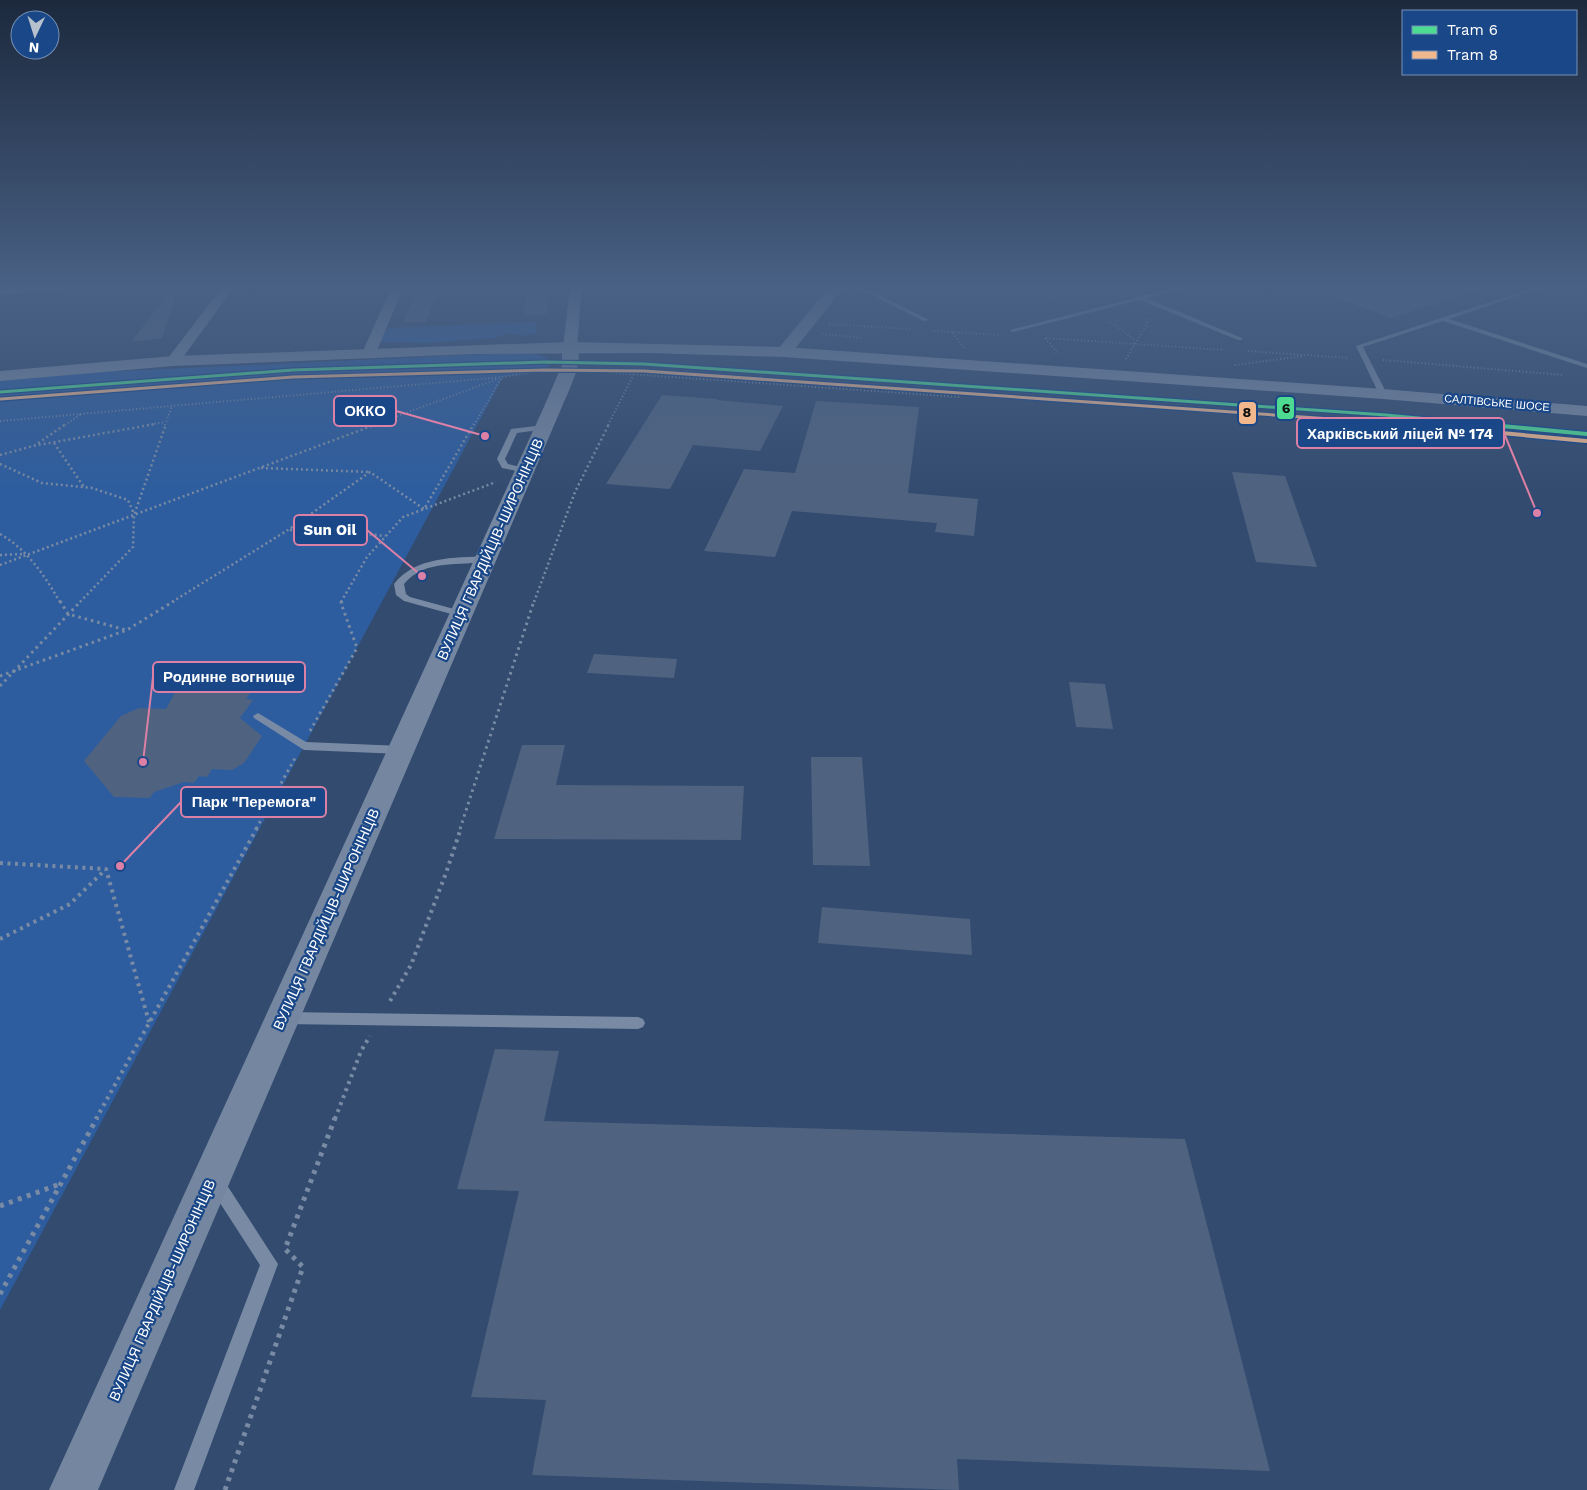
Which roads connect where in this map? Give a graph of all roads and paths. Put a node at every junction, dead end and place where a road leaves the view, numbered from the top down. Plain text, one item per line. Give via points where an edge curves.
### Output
1 (177, 356) edge
2 (307, 356) edge
3 (570, 356) edge
4 (834, 356) edge
5 (1128, 356) edge
6 (1312, 356) edge
7 (1363, 356) edge
8 (1555, 356) edge
9 (1365, 359) junction
10 (173, 361) junction
11 (1122, 366) dead end
12 (1587, 366) edge
13 (1567, 375) dead end
14 (0, 376) edge
15 (503, 376) junction
16 (1383, 394) junction
17 (959, 397) dead end
18 (172, 406) junction
19 (1587, 411) edge
20 (81, 414) junction
21 (0, 421) edge
22 (166, 422) junction
23 (54, 443) junction
24 (33, 446) junction
25 (0, 455) edge
26 (0, 464) edge
27 (258, 468) junction
28 (525, 470) junction
29 (370, 472) junction
30 (84, 487) junction
31 (424, 509) junction
32 (134, 514) junction
33 (288, 530) junction
34 (0, 534) edge
35 (386, 536) junction
36 (28, 554) junction
37 (0, 555) edge
38 (486, 559) junction
39 (0, 565) edge
40 (68, 614) junction
41 (462, 614) junction
42 (126, 630) junction
43 (16, 668) junction
44 (0, 676) edge
45 (0, 686) edge
46 (258, 716) dead end
47 (302, 746) junction
48 (402, 750) junction
49 (0, 863) edge
50 (106, 869) junction
51 (0, 939) edge
52 (281, 1018) junction
53 (380, 1019) junction
54 (149, 1023) junction
55 (638, 1023) dead end
56 (212, 1176) junction
57 (61, 1184) junction
58 (0, 1206) edge
59 (0, 1294) edge
60 (74, 1490) edge
61 (184, 1490) edge
62 (224, 1490) edge

1 - 10 street
2 - 10 main road, САЛТІВСЬКЕ ШОСЕ
3 - 28 main road, ВУЛИЦЯ ГВАРДІЙЦІВ-ШИРОНІНЦІВ via 570,366
4 - 16 main road, САЛТІВСЬКЕ ШОСЕ
5 - 11 path
6 - 9 path
7 - 9 lane
8 - 12 lane
9 - 13 path
9 - 16 lane
10 - 14 main road, САЛТІВСЬКЕ ШОСЕ
15 - 18 path
15 - 27 path
15 - 31 path
16 - 19 main road, САЛТІВСЬКЕ ШОСЕ
17 - 53 path via 634,374 574,492 544,571 446,873 411,965
18 - 20 path
18 - 22 path
20 - 21 path
20 - 24 path
22 - 23 path
22 - 32 path
23 - 24 path
23 - 30 path
24 - 25 path
26 - 30 path via 42,483
27 - 29 path
27 - 32 path
28 - 31 path
28 - 38 main road, ВУЛИЦЯ ГВАРДІЙЦІВ-ШИРОНІНЦІВ
29 - 31 path
29 - 33 path
30 - 32 path via 128,500
31 - 35 path via 403,517
32 - 36 path
32 - 40 path via 133,546
33 - 35 path via 323,529
33 - 42 path
34 - 36 path
35 - 47 path via 367,557 341,602 357,648
36 - 37 path
36 - 39 path
36 - 40 path
38 - 41 main road, ВУЛИЦЯ ГВАРДІЙЦІВ-ШИРОНІНЦІВ
38 - 41 lane via 426,566 408,574 399,584 398,590 407,598
40 - 42 path
40 - 43 path
41 - 48 main road, ВУЛИЦЯ ГВАРДІЙЦІВ-ШИРОНІНЦІВ
42 - 43 path
43 - 44 path
43 - 45 path
46 - 47 lane
47 - 48 lane
47 - 54 path
48 - 52 main road, ВУЛИЦЯ ГВАРДІЙЦІВ-ШИРОНІНЦІВ
49 - 50 path
50 - 51 path via 70,904
50 - 54 path
52 - 53 lane
52 - 56 main road, ВУЛИЦЯ ГВАРДІЙЦІВ-ШИРОНІНЦІВ
53 - 55 lane
53 - 62 path via 361,1051 285,1249 303,1267
54 - 57 path
56 - 60 main road, ВУЛИЦЯ ГВАРДІЙЦІВ-ШИРОНІНЦІВ
56 - 61 lane via 269,1264
57 - 58 path
57 - 59 path

